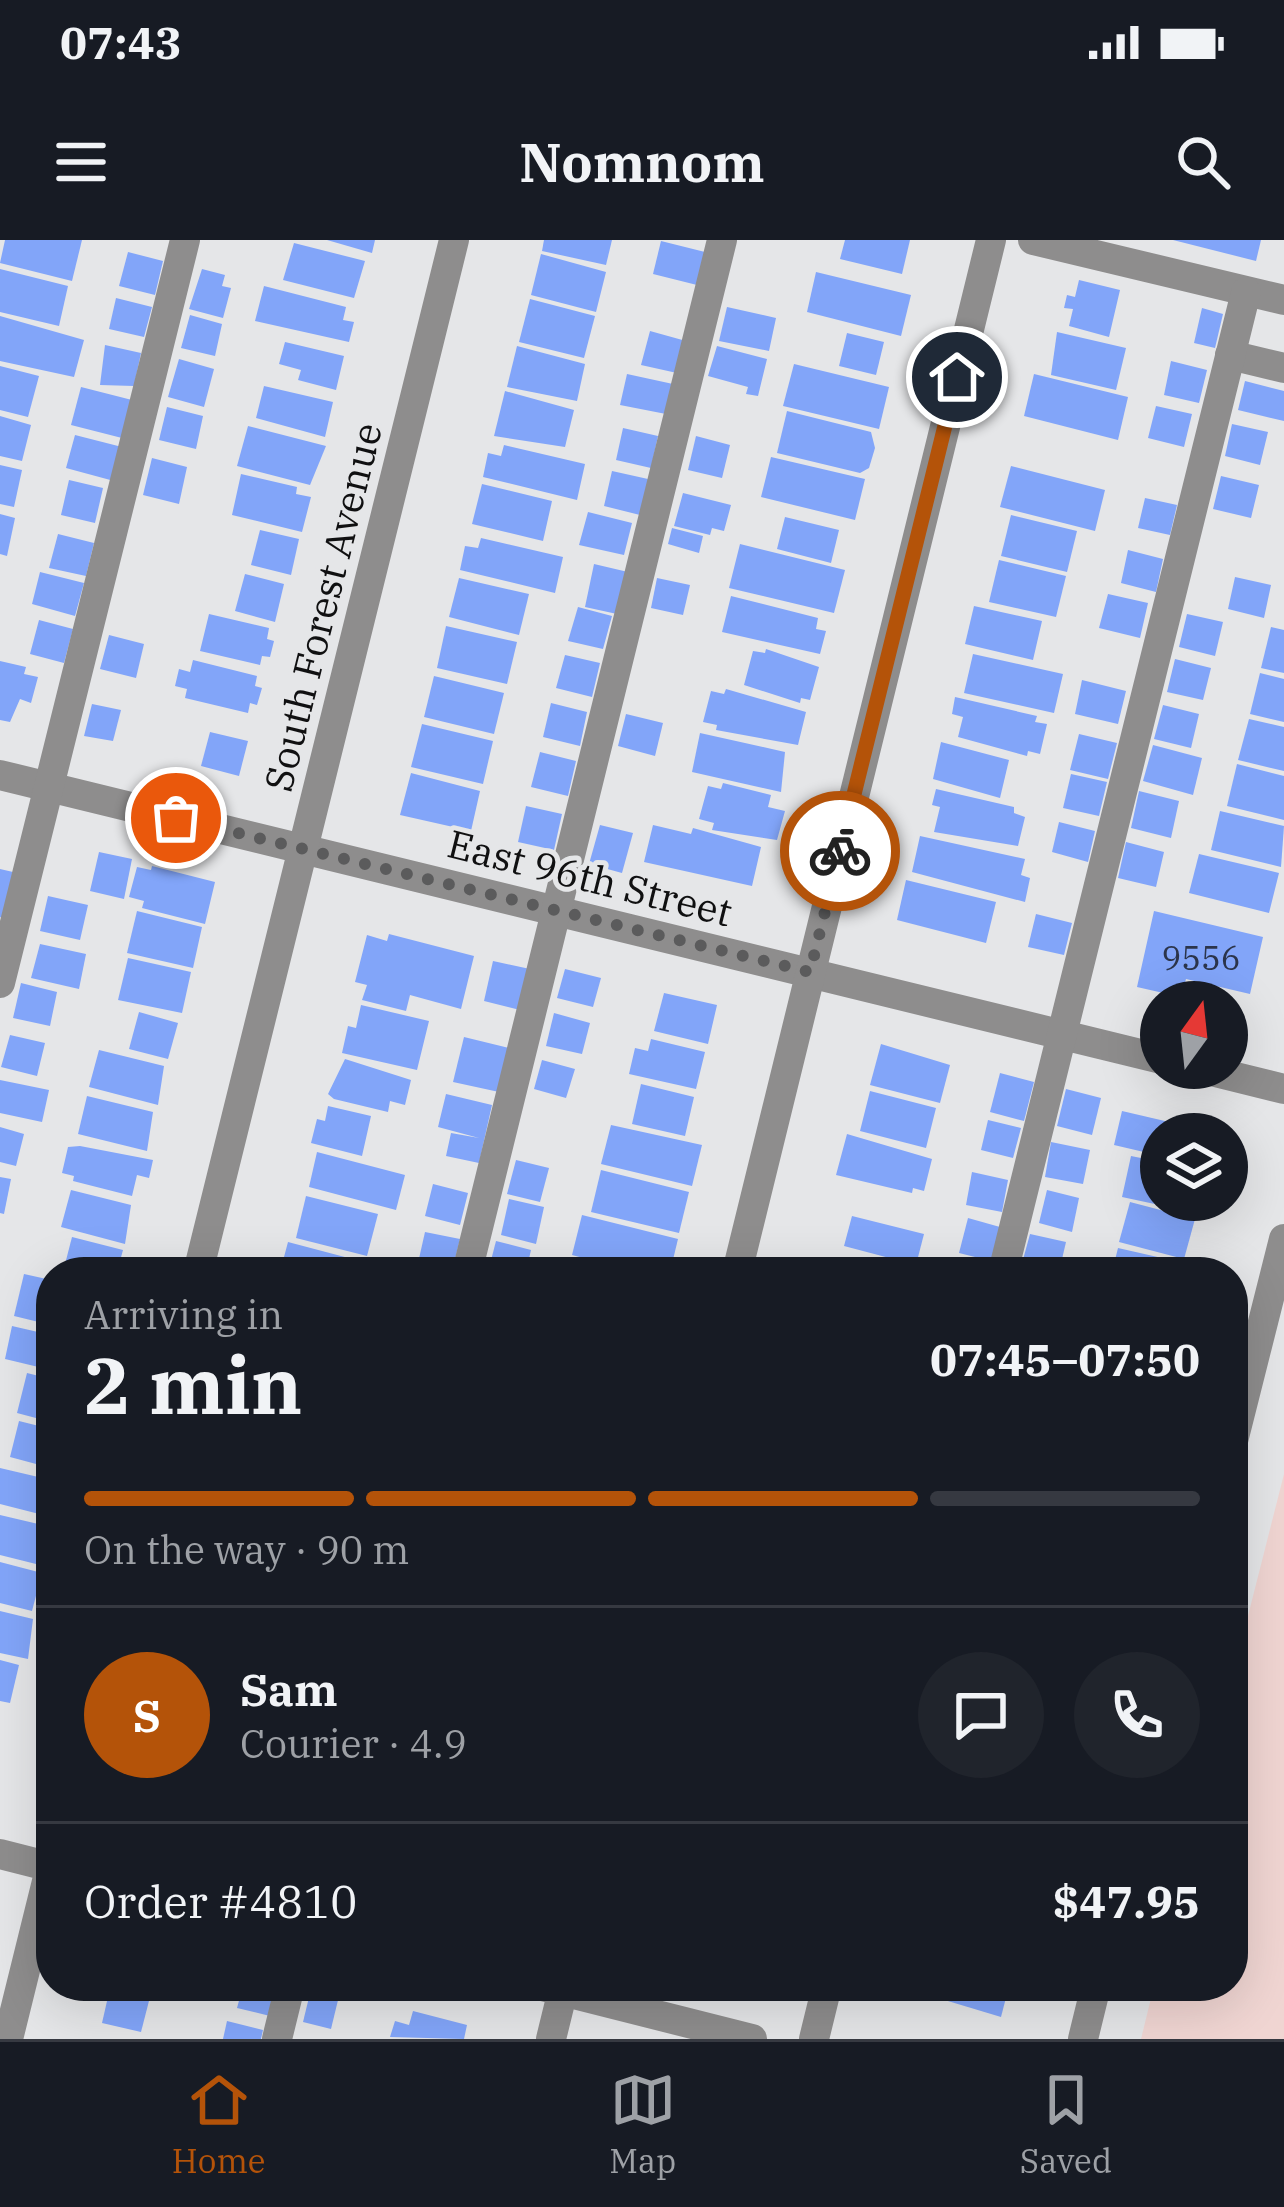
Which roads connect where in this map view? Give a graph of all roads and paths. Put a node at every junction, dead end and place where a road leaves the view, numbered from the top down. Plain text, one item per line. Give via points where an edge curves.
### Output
1 (185, 240) edge
2 (454, 240) edge
3 (722, 240) edge
4 (991, 240) edge
5 (1033, 240) edge
6 (1246, 292) junction
7 (1284, 300) edge
8 (1230, 355) junction
9 (1284, 368) edge
10 (0, 775) edge
11 (49, 787) junction
12 (303, 848) junction
13 (556, 910) junction
14 (810, 972) junction
15 (0, 983) edge
16 (1062, 1034) junction
17 (1140, 1054) edge
18 (1248, 1080) edge
19 (1284, 1089) edge
20 (1284, 1239) edge
21 (202, 1257) edge
22 (471, 1257) edge
23 (741, 1257) edge
24 (1007, 1257) edge
25 (1248, 1382) edge
26 (0, 1854) edge
27 (36, 1862) edge
28 (36, 1926) edge
29 (286, 2001) edge
30 (555, 2001) edge
31 (606, 2001) edge
32 (823, 2001) edge
33 (1092, 2001) edge
34 (8, 2039) edge
35 (277, 2039) edge
36 (551, 2039) edge
37 (752, 2039) edge
38 (814, 2039) edge
39 (1083, 2039) edge

1 - 11 street
2 - 12 street, South Forest Avenue
3 - 13 street
4 - 14 street
5 - 6 street
6 - 7 street
6 - 8 street
8 - 9 street
8 - 16 street
10 - 11 street, East 96th Street
11 - 12 street, East 96th Street
11 - 15 street
12 - 13 street, East 96th Street
12 - 21 street, South Forest Avenue
13 - 14 street, East 96th Street
13 - 22 street
14 - 16 street, East 96th Street
14 - 23 street
16 - 17 street, East 96th Street
16 - 24 street
18 - 19 street
20 - 25 street
26 - 27 street
28 - 34 street
29 - 35 street
30 - 36 street
31 - 37 street
32 - 38 street
33 - 39 street

